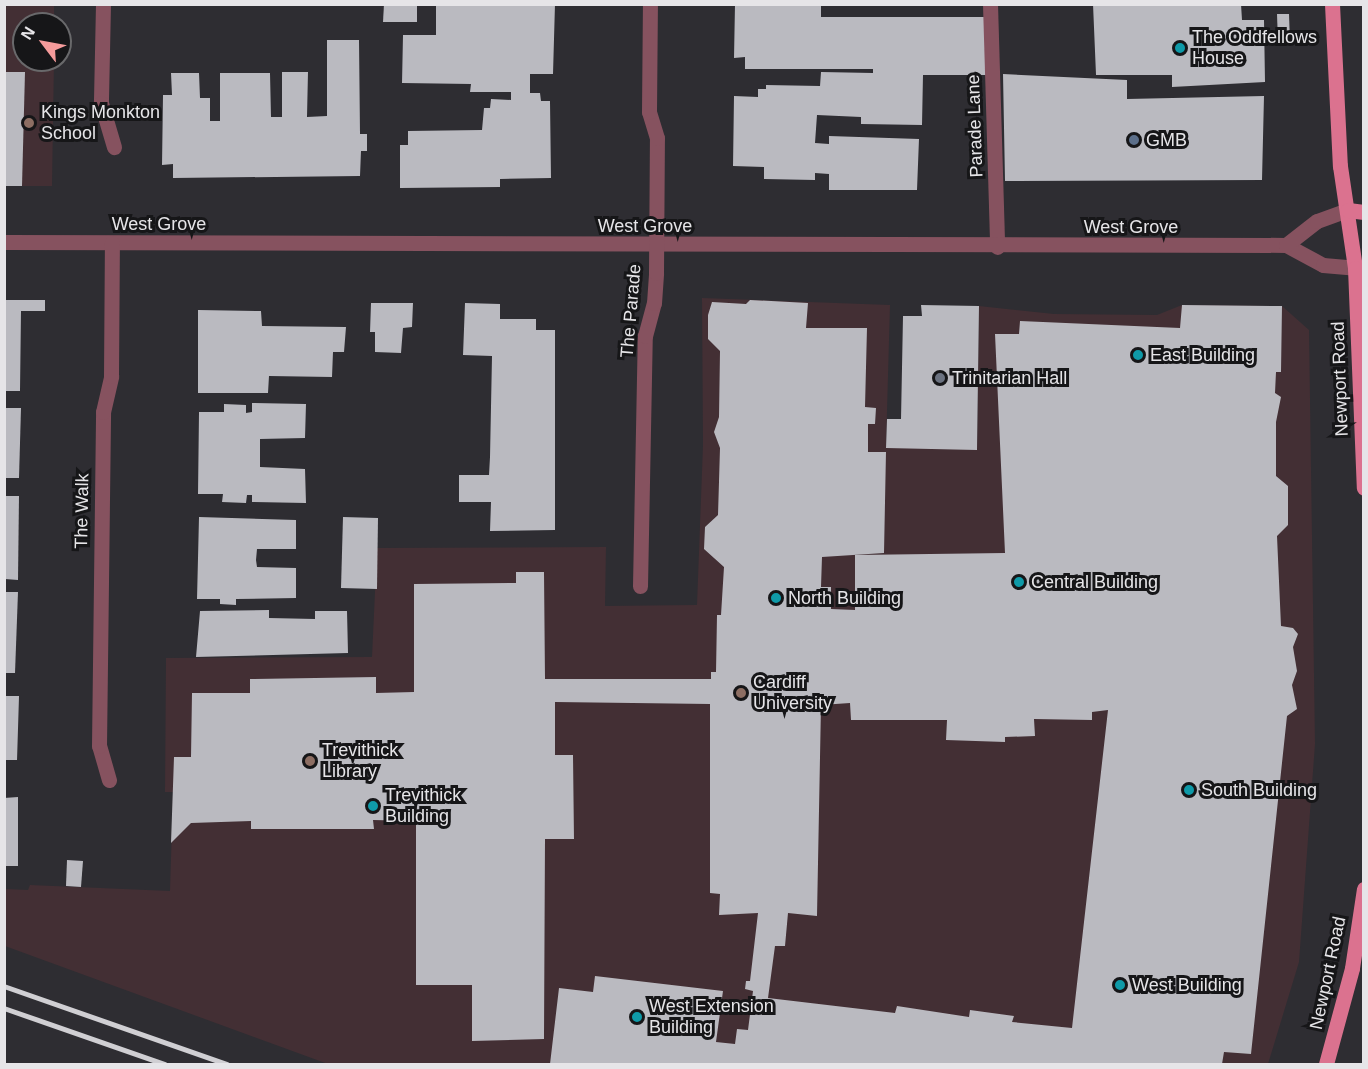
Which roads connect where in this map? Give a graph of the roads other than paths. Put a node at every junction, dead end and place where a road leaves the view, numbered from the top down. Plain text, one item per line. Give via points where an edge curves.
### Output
1 (103, 4) edge
2 (651, 4) edge
3 (990, 4) edge
4 (1332, 4) edge
5 (114, 147) dead end
6 (1347, 210) junction
7 (1364, 212) edge
8 (4, 242) edge
9 (112, 243) junction
10 (655, 245) junction
11 (1286, 245) junction
12 (997, 247) junction
13 (1359, 268) edge
14 (1364, 488) edge
15 (640, 586) dead end
16 (109, 780) dead end
17 (1364, 889) edge
18 (1326, 1065) edge

1 - 5 street via 101,103
2 - 10 street, The Parade via 649,112 657,138
3 - 12 street, Parade Lane
4 - 6 main road via 1340,166
6 - 7 main road
6 - 11 street via 1317,221
6 - 13 main road, Newport Road
8 - 9 street, West Grove
9 - 10 street, West Grove
9 - 16 street, The Walk via 111,376 103,412 99,746
10 - 12 street, West Grove
10 - 15 street, The Parade via 654,303 645,336
11 - 12 street, West Grove
11 - 13 street, West Grove via 1323,265
13 - 14 main road, Newport Road
17 - 18 main road, Newport Road via 1352,968

